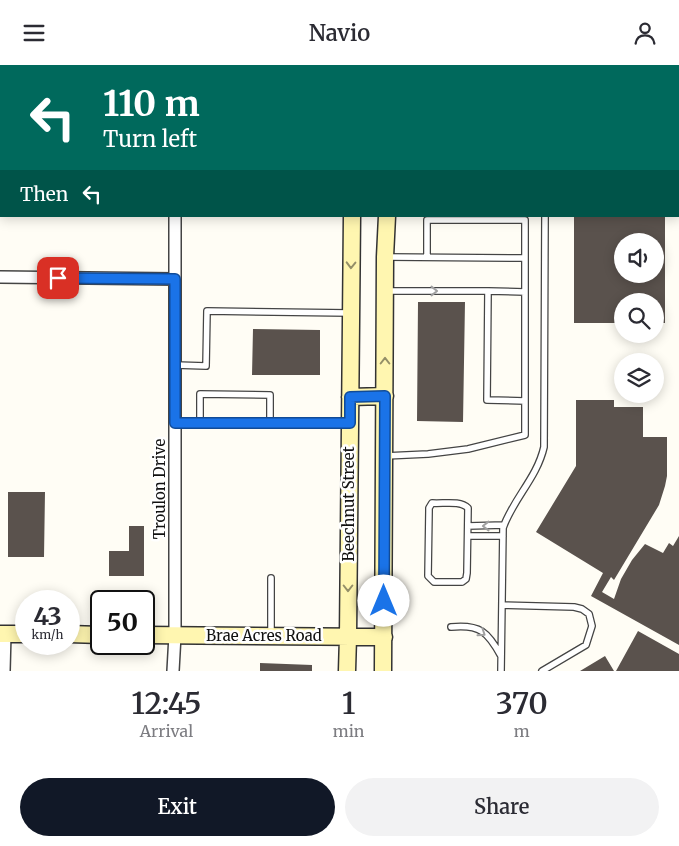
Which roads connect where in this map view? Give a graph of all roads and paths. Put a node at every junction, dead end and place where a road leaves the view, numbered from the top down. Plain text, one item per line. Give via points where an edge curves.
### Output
1 (175, 217) edge
2 (352, 217) edge
3 (387, 217) edge
4 (545, 217) edge
5 (386, 257) junction
6 (427, 257) junction
7 (526, 258) junction
8 (0, 277) edge
9 (175, 279) junction
10 (386, 291) junction
11 (488, 291) junction
12 (525, 292) junction
13 (350, 313) junction
14 (175, 365) junction
15 (385, 396) junction
16 (350, 397) junction
17 (526, 401) junction
18 (175, 423) junction
19 (200, 423) junction
20 (270, 423) junction
21 (350, 423) junction
22 (385, 456) junction
23 (504, 525) junction
24 (468, 526) junction
25 (468, 536) junction
26 (503, 536) junction
27 (271, 578) dead end
28 (502, 605) junction
29 (451, 627) dead end
30 (2, 634) edge
31 (15, 634) edge
32 (155, 635) edge
33 (175, 635) junction
34 (270, 636) junction
35 (348, 637) junction
36 (384, 637) junction
37 (502, 658) junction
38 (4, 671) edge
39 (173, 671) edge
40 (347, 671) edge
41 (384, 671) edge
42 (501, 671) edge
43 (542, 671) edge

1 - 9 street, Troulon Drive
2 -> 13 main road, Beechnut Street
3 - 5 main road
4 - 23 lane via 544,447 541,460
5 - 6 lane
5 - 10 main road
6 - 7 lane
6 - 7 lane via 427,220 525,220
7 - 12 lane
8 - 9 street
9 - 14 street, Troulon Drive
10 -> 11 lane
15 -> 10 main road
11 - 12 lane
11 - 17 lane via 486,400
12 - 17 lane
13 - 14 lane via 207,311 206,366
13 - 16 main road, Beechnut Street
14 - 18 street, Troulon Drive
15 - 16 main road
15 - 22 main road
16 - 21 main road, Beechnut Street
17 - 22 lane via 526,435 468,449
18 - 19 lane
18 - 33 street, Troulon Drive
19 - 20 lane
19 - 20 lane via 200,394 270,395
20 - 21 lane
21 -> 35 main road, Beechnut Street
22 - 36 main road
23 -> 24 lane
23 - 26 lane
24 - 25 lane
24 - 25 lane via 466,506 430,505 430,579 434,582 462,582 466,579
25 - 26 lane
26 - 28 lane
27 - 34 lane
28 - 37 lane
28 - 43 lane via 574,607 589,614 592,626 586,645
29 -> 37 lane via 466,626 485,633
30 - 31 main road
30 - 38 street
32 - 33 main road, Brae Acres Road
33 - 34 main road, Brae Acres Road
33 - 39 street, Troulon Drive
34 - 35 main road, Brae Acres Road
35 - 36 main road, Brae Acres Road
35 - 40 main road, Beechnut Street
36 - 41 main road
37 - 42 lane

